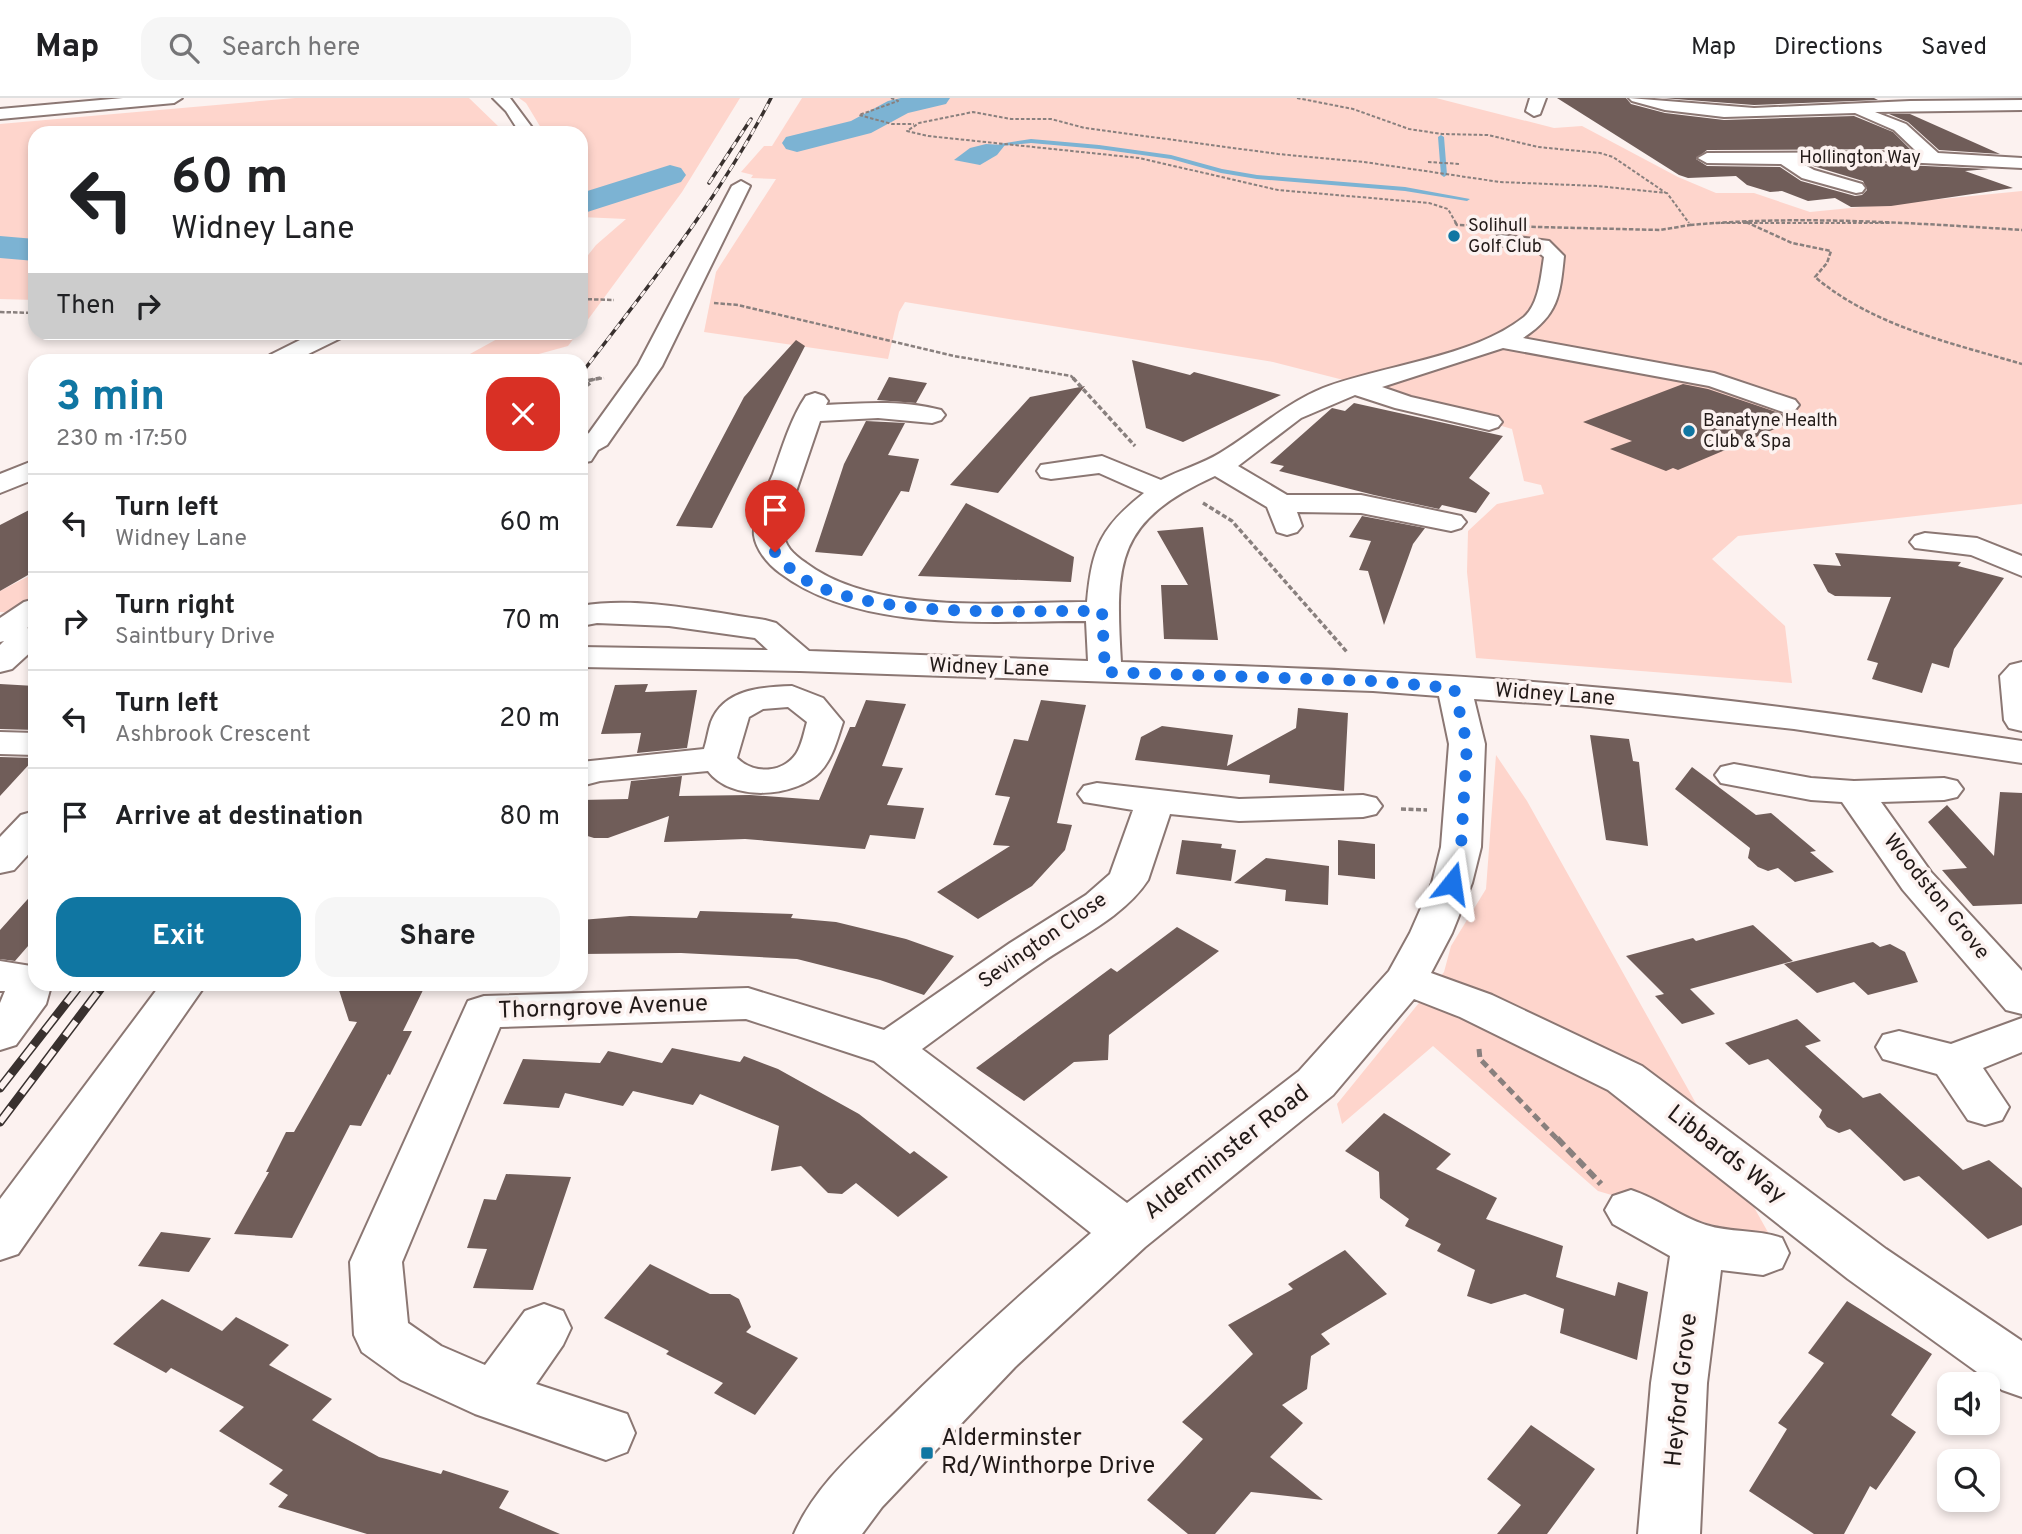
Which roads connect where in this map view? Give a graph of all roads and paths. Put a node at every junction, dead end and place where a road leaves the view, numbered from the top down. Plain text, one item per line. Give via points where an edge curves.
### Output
1 (97, 98) edge
2 (174, 98) edge
3 (501, 98) edge
4 (891, 98) edge
5 (1297, 98) edge
6 (1637, 98) edge
7 (1928, 101) edge
8 (2022, 106) edge
9 (0, 107) edge
10 (1853, 108) junction
11 (0, 114) edge
12 (916, 124) junction
13 (524, 126) edge
14 (1707, 158) dead end
15 (1933, 158) junction
16 (1788, 159) junction
17 (1430, 162) dead end
18 (2022, 163) edge
19 (1458, 164) dead end
20 (741, 186) dead end
21 (1856, 188) dead end
22 (1667, 193) junction
23 (1746, 222) junction
24 (1690, 225) junction
25 (2022, 230) edge
26 (1501, 241) dead end
27 (588, 299) edge
28 (614, 300) dead end
29 (0, 312) edge
30 (28, 313) edge
31 (319, 340) edge
32 (1502, 341) junction
33 (290, 354) edge
34 (2022, 363) edge
35 (1340, 387) junction
36 (1786, 405) dead end
37 (933, 415) dead end
38 (1489, 422) dead end
39 (588, 445) edge
40 (1218, 466) junction
41 (28, 471) edge
42 (1051, 471) dead end
43 (0, 485) edge
44 (1163, 491) junction
45 (1451, 522) dead end
46 (1925, 542) dead end
47 (2022, 567) edge
48 (588, 611) edge
49 (1102, 611) junction
50 (19, 631) edge
51 (588, 657) edge
52 (0, 662) edge
53 (800, 662) junction
54 (1105, 672) junction
55 (2022, 672) edge
56 (1454, 688) junction
57 (2022, 720) edge
58 (0, 743) edge
59 (28, 744) edge
60 (2022, 752) edge
61 (718, 759) dead end
62 (588, 772) edge
63 (1734, 775) dead end
64 (1944, 789) dead end
65 (1854, 792) junction
66 (1097, 794) dead end
67 (1155, 801) junction
68 (1363, 806) joint
69 (1462, 813) junction
70 (28, 831) edge
71 (0, 861) edge
72 (0, 976) edge
73 (1406, 980) junction
74 (28, 985) edge
75 (28, 990) edge
76 (179, 991) edge
77 (487, 998) edge
78 (2022, 999) edge
79 (1476, 1006) junction
80 (0, 1034) edge
81 (2022, 1034) edge
82 (1899, 1047) dead end
83 (890, 1049) junction
84 (1953, 1061) junction
85 (1985, 1107) dead end
86 (1631, 1210) joint
87 (1128, 1232) junction
88 (0, 1239) edge
89 (1698, 1246) junction
90 (1763, 1253) dead end
91 (544, 1328) dead end
92 (2022, 1372) edge
93 (495, 1395) junction
94 (606, 1433) dead end
95 (825, 1534) edge
96 (1669, 1534) edge

1 - 9 main road
2 - 11 main road
3 - 13 main road
4 - 12 path via 898,101 859,115
5 - 22 path via 1353,108 1409,129 1488,135 1538,147 1600,153
6 - 10 main road via 1681,117
7 - 8 main road
7 - 10 main road
10 - 15 main road, Hollington Way via 1900,127
12 - 22 path via 966,112 1044,118 1076,127 1500,182
12 - 24 path via 907,131 1161,162 1278,190 1429,203 1448,209 1457,225 1660,230
14 - 16 main road, Hollington Way
15 - 16 main road, Hollington Way
15 - 18 main road, Hollington Way
16 - 21 main road, Hollington Way via 1819,183
17 - 19 path
20 - 39 main road via 650,366
22 - 24 path
23 - 24 path
23 - 25 path via 1928,223
23 - 34 path via 1792,243 1831,251 1815,277 1857,307
26 - 32 main road via 1542,245 1554,256 1550,288 1536,319
27 - 28 path
29 - 30 path
31 - 33 main road
32 - 35 main road via 1404,374
32 - 36 main road via 1714,380
35 - 38 main road
35 - 40 main road via 1292,413
37 - 49 main road via 878,410 816,415 780,491 768,532 775,552 794,573 824,587 889,605
40 - 44 main road
40 - 45 main road via 1268,494 1284,516 1314,502 1361,504
41 - 43 main road
42 - 44 main road via 1102,454
44 - 49 main road via 1129,519 1114,542 1106,562
46 - 47 main road via 1982,539
48 - 53 main road via 669,616 765,630
49 - 54 main road
50 - 52 main road
51 - 53 main road, Widney Lane
53 - 54 main road, Widney Lane
54 - 56 main road, Widney Lane
55 - 57 main road via 2017,677
56 - 60 main road, Widney Lane via 1794,718
56 - 69 main road, Alderminster Road via 1467,744
58 - 59 main road
61 - 62 main road
63 - 65 main road
64 - 65 main road
65 - 78 main road, Woodston Grove via 1917,881
66 - 67 main road
67 - 68 main road via 1295,819
67 - 83 main road, Sevington Close via 1128,880 1101,904
68 - 69 path
69 - 73 main road, Alderminster Road via 1461,847 1452,883
70 - 71 main road
72 - 74 main road via 16,977
73 - 79 main road, Libbards Way
73 - 87 main road, Alderminster Road via 1316,1083
75 - 80 main road via 24,1004
76 - 88 main road
77 - 83 main road, Thorngrove Avenue via 748,1003
77 - 93 main road, Thorngrove Avenue via 376,1262 382,1335 421,1363
79 - 86 path via 1480,1059 1611,1195
79 - 92 main road, Libbards Way via 1625,1078 1867,1264
81 - 84 main road
82 - 84 main road
83 - 87 main road, Thorngrove Avenue
84 - 85 main road
86 - 89 main road
87 - 95 main road, Alderminster Road via 995,1350 861,1487
89 - 90 main road
89 - 96 main road, Heyford Grove via 1679,1383
91 - 93 main road
93 - 94 main road, Thorngrove Avenue

